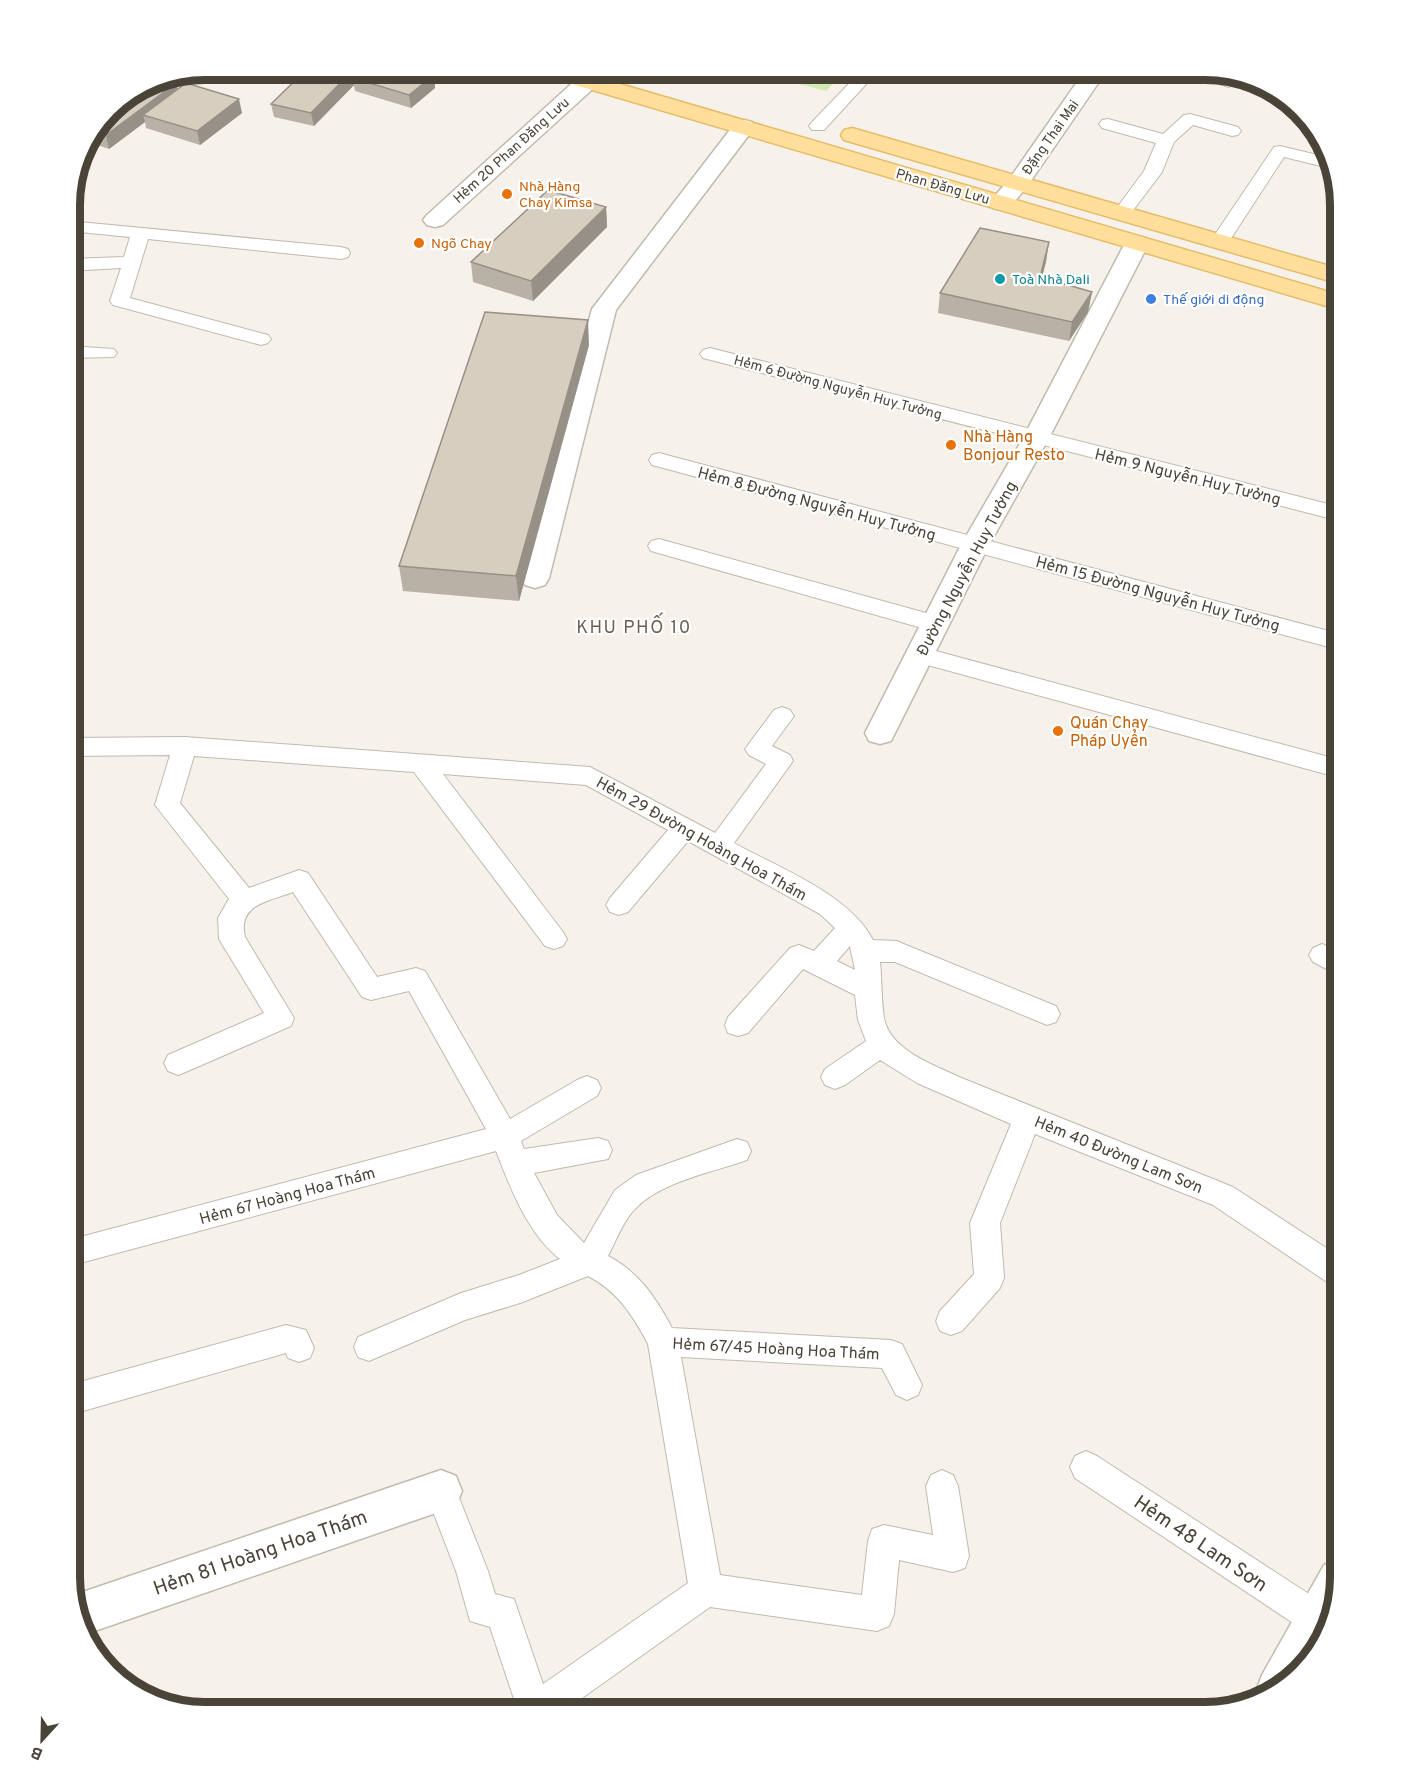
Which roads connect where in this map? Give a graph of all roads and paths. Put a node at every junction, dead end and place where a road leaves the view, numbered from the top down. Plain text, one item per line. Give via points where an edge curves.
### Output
1 (584, 80) edge
2 (660, 80) edge
3 (859, 80) edge
4 (1089, 80) edge
5 (588, 81) junction
6 (687, 88) dead end
7 (807, 122) joint
8 (1108, 124) dead end
9 (744, 127) junction
10 (1232, 131) dead end
11 (1166, 140) junction
12 (1322, 162) edge
13 (1018, 183) junction
14 (1001, 203) junction
15 (1122, 213) junction
16 (435, 220) dead end
17 (80, 227) edge
18 (141, 233) junction
19 (1219, 242) junction
20 (1137, 243) junction
21 (341, 254) dead end
22 (132, 262) junction
23 (80, 264) edge
24 (1330, 274) edge
25 (1330, 300) edge
26 (261, 339) dead end
27 (80, 352) edge
28 (107, 353) dead end
29 (710, 354) dead end
30 (1036, 438) junction
31 (659, 460) dead end
32 (1330, 512) edge
33 (975, 545) junction
34 (658, 546) dead end
35 (534, 578) dead end
36 (936, 624) junction
37 (1330, 639) edge
38 (921, 655) junction
39 (782, 716) dead end
40 (880, 733) dead end
41 (185, 746) junction
42 (80, 747) edge
43 (422, 763) junction
44 (1330, 766) edge
45 (684, 828) junction
46 (718, 847) junction
47 (244, 900) junction
48 (619, 905) dead end
49 (851, 927) junction
50 (554, 939) dead end
51 (864, 950) junction
52 (818, 964) junction
53 (867, 988) junction
54 (1047, 1014) dead end
55 (738, 1025) dead end
56 (882, 1044) junction
57 (178, 1063) dead end
58 (835, 1077) dead end
59 (587, 1088) dead end
60 (1027, 1118) junction
61 (505, 1136) junction
62 (598, 1150) dead end
63 (737, 1151) dead end
64 (516, 1163) junction
65 (80, 1250) edge
66 (589, 1262) junction
67 (1330, 1267) edge
68 (951, 1321) dead end
69 (663, 1342) junction
70 (369, 1347) dead end
71 (299, 1348) dead end
72 (907, 1385) dead end
73 (80, 1397) edge
74 (1086, 1467) dead end
75 (942, 1486) dead end
76 (441, 1491) joint
77 (706, 1590) junction
78 (1325, 1608) edge
79 (85, 1612) edge
80 (1309, 1642) edge
81 (1296, 1663) edge
82 (530, 1702) edge
83 (547, 1702) edge

1 - 5 main road, Phan Đăng Lưu
2 - 6 main road
3 - 7 lane
4 - 13 street, Đặng Thai Mai
5 - 9 main road, Phan Đăng Lưu
5 - 16 street, Hẻm 20 Phan Đăng Lưu
7 - 13 main road, Phan Đăng Lưu
8 - 11 lane
9 - 14 main road, Phan Đăng Lưu
9 - 35 street via 603,309
10 - 11 lane via 1190,119
11 - 15 lane via 1153,172
12 - 19 lane via 1280,151
13 - 14 street, Đặng Thai Mai
13 - 15 main road, Phan Đăng Lưu
14 - 20 main road, Phan Đăng Lưu
15 - 19 main road, Phan Đăng Lưu
17 - 18 lane
18 - 21 lane
18 - 22 lane
19 - 24 main road, Phan Đăng Lưu
20 - 25 main road, Phan Đăng Lưu
20 - 30 street, Đường Nguyễn Huy Tưởng
22 - 23 lane
22 - 26 lane via 120,301
27 - 28 lane
29 - 30 lane, Hẻm 6 Đường Nguyễn Huy Tưởng
30 - 32 lane, Hẻm 9 Nguyễn Huy Tưởng
30 - 33 street, Đường Nguyễn Huy Tưởng
31 - 33 lane, Hẻm 8 Đường Nguyễn Huy Tưởng
33 - 36 street, Đường Nguyễn Huy Tưởng
33 - 37 lane, Hẻm 15 Đường Nguyễn Huy Tưởng
34 - 36 lane
36 - 38 street, Đường Nguyễn Huy Tưởng
38 - 40 street, Đường Nguyễn Huy Tưởng
38 - 44 lane
39 - 46 lane via 756,749 781,761
41 - 42 lane, Hẻm 29 Đường Hoàng Hoa Thám
41 - 43 lane, Hẻm 29 Đường Hoàng Hoa Thám
41 - 47 lane via 167,805
43 - 45 lane, Hẻm 29 Đường Hoàng Hoa Thám via 590,776
43 - 50 lane
45 - 46 lane, Hẻm 29 Đường Hoàng Hoa Thám
45 - 48 lane
46 - 49 lane, Hẻm 29 Đường Hoàng Hoa Thám via 829,907
47 - 57 lane via 231,913 228,926 232,939 281,1018
47 - 61 lane via 299,880 371,989 416,979
49 - 51 lane, Hẻm 29 Đường Hoàng Hoa Thám
49 - 52 lane
51 - 53 lane, Hẻm 29 Đường Hoàng Hoa Thám
51 - 54 lane via 897,952
52 - 53 lane
52 - 55 lane via 799,956
53 - 56 lane, Hẻm 29 Đường Hoàng Hoa Thám via 874,1029
56 - 58 lane
56 - 60 lane via 946,1084
59 - 61 lane, Hẻm 67 Hoàng Hoa Thám
60 - 67 lane, Hẻm 40 Đường Lam Sơn via 1223,1196
60 - 68 lane, Hẻm 40 Đường Lam Sơn via 986,1223 989,1278
61 - 64 lane
61 - 65 lane, Hẻm 67 Hoàng Hoa Thám
62 - 64 lane
63 - 66 lane via 646,1184 625,1199
64 - 66 lane via 546,1225
66 - 69 lane via 634,1292
66 - 70 lane via 461,1307
69 - 72 lane, Hẻm 67/45 Hoàng Hoa Thám via 891,1354
69 - 77 lane
71 - 73 lane via 294,1340 286,1339
74 - 80 lane, Hẻm 48 Lam Sơn
75 - 77 lane via 953,1556 884,1541 877,1614
76 - 79 street, Hẻm 81 Hoàng Hoa Thám
76 - 82 lane via 472,1571 482,1609 502,1611
77 - 83 lane
78 - 80 street
80 - 81 street

